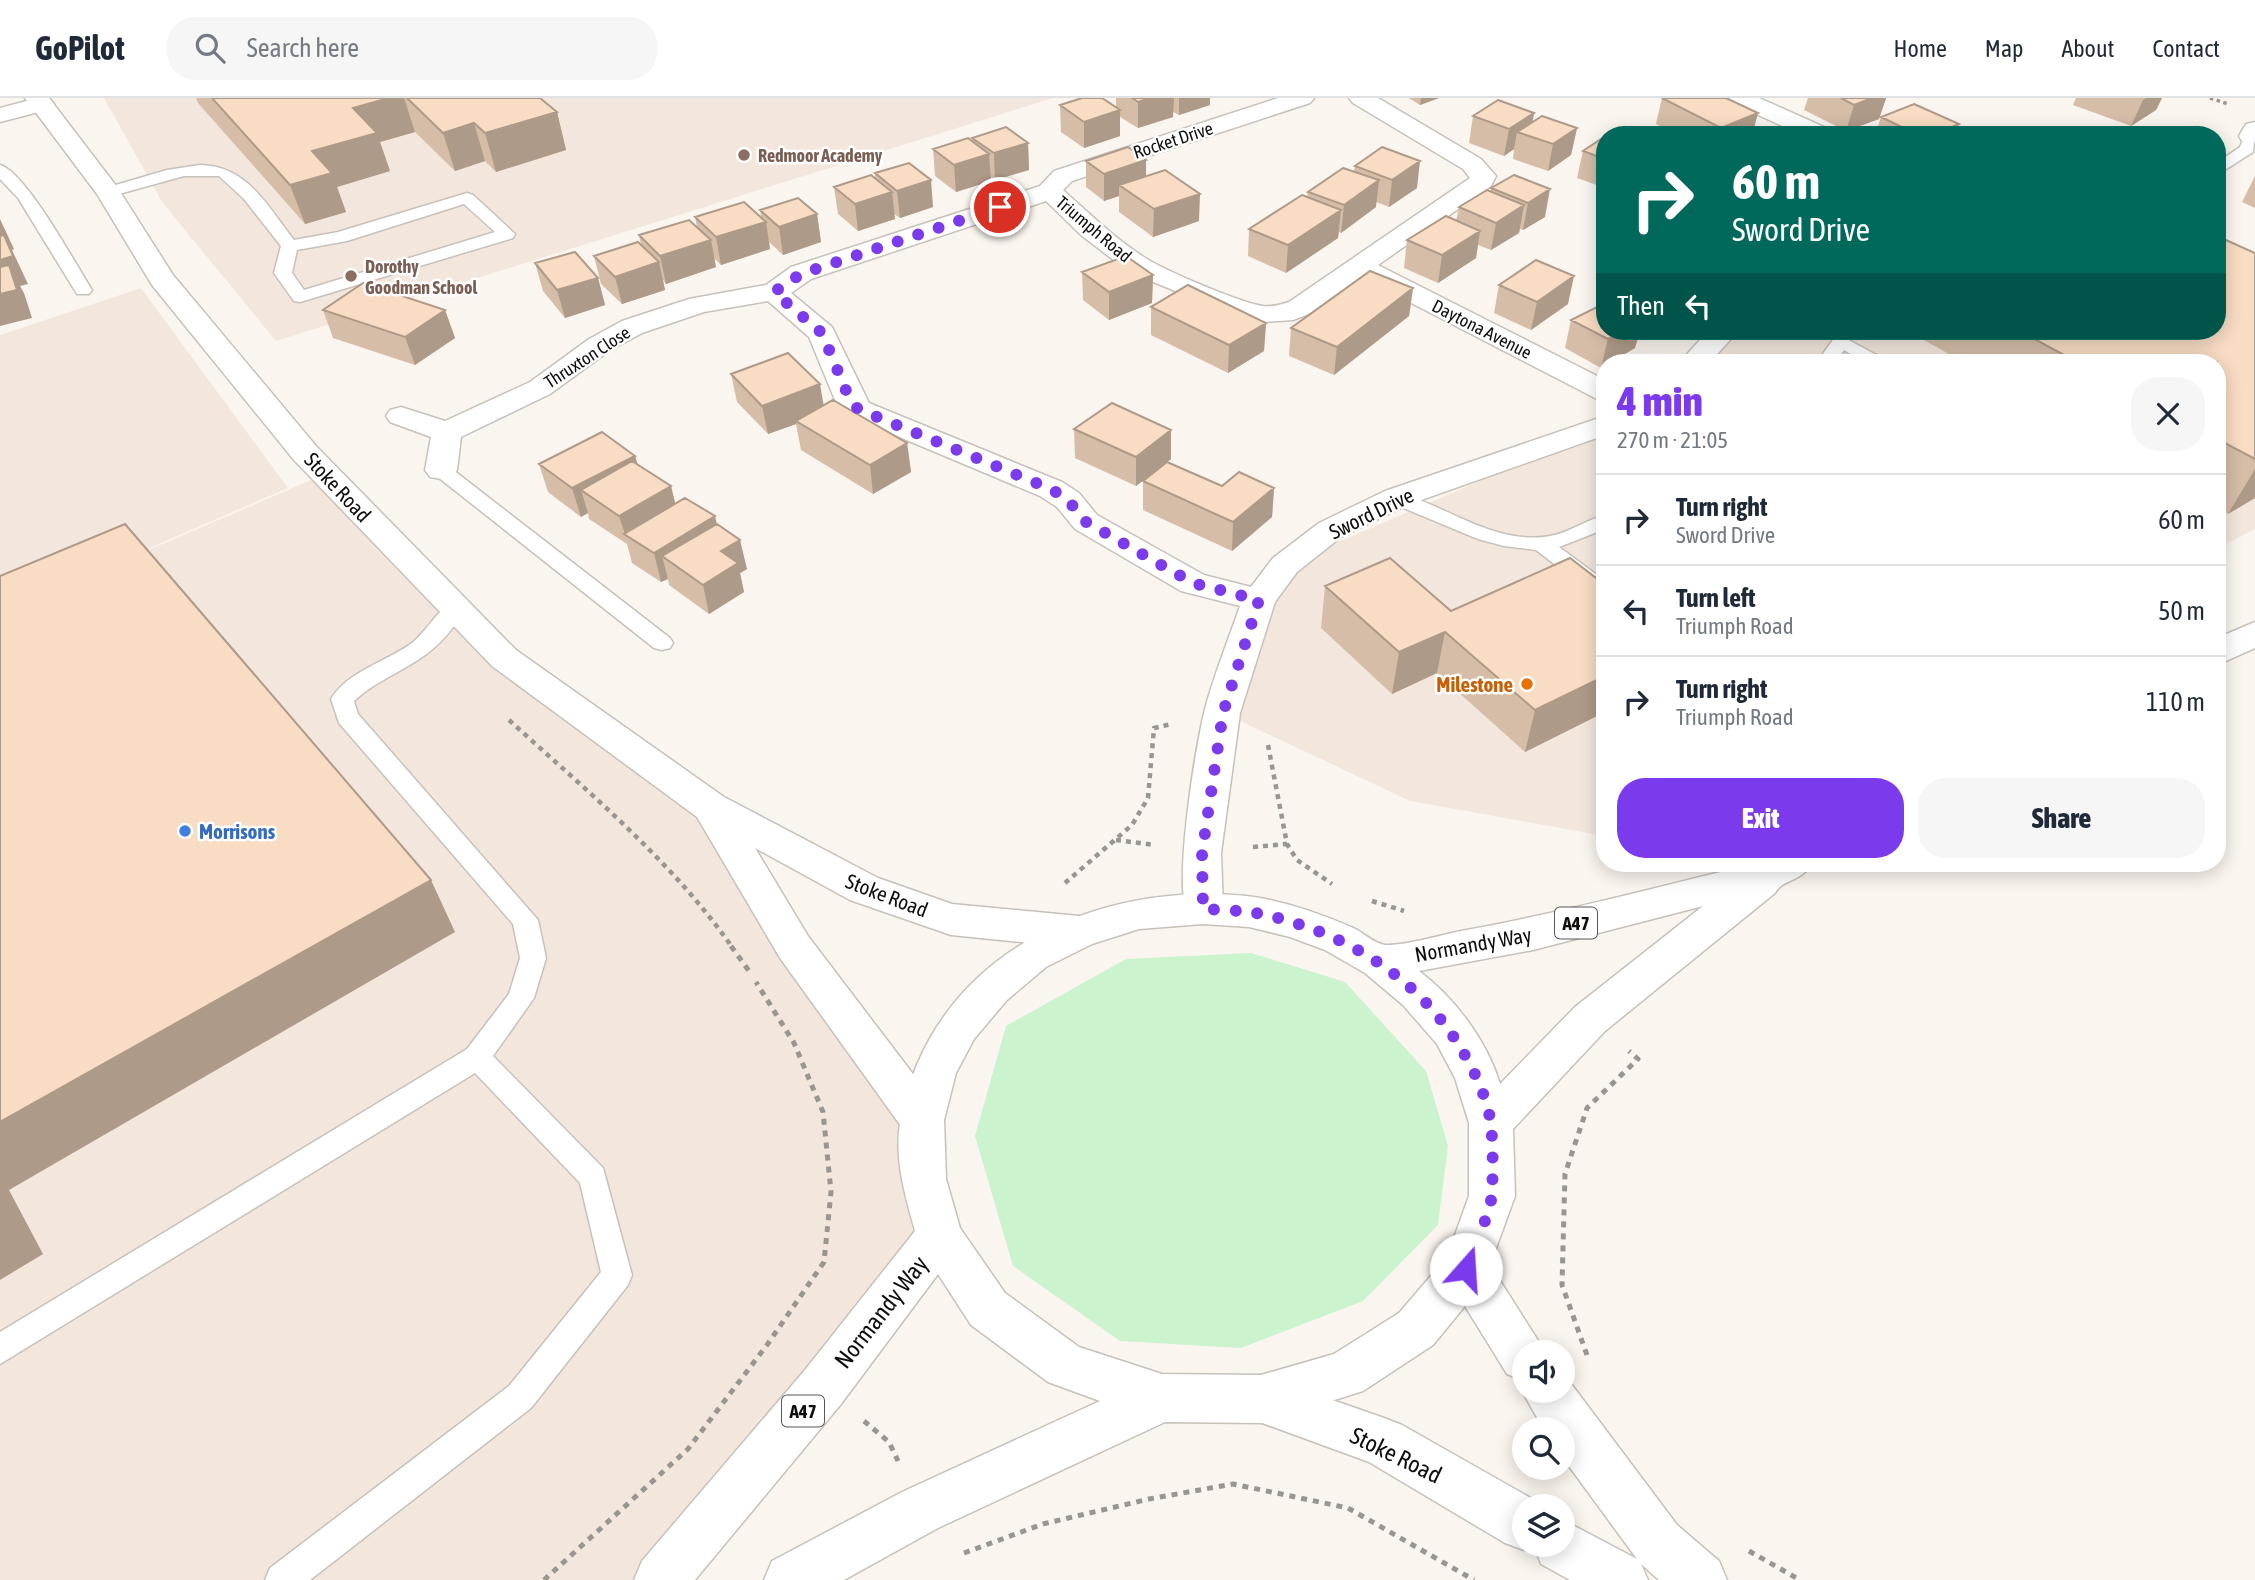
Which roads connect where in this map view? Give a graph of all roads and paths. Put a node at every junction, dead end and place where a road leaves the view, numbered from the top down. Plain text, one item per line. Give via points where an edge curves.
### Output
1 (1302, 98) edge
2 (1361, 98) edge
3 (1741, 98) edge
4 (39, 101) edge
5 (0, 115) edge
6 (1802, 126) edge
7 (2253, 132) edge
8 (2226, 164) edge
9 (0, 170) edge
10 (1050, 191) junction
11 (108, 192) junction
12 (290, 246) junction
13 (1360, 267) junction
14 (83, 290) dead end
15 (774, 292) junction
16 (1715, 340) edge
17 (1702, 354) edge
18 (1832, 354) edge
19 (1863, 354) edge
20 (1596, 387) edge
21 (401, 416) dead end
22 (1596, 428) edge
23 (447, 432) junction
24 (441, 470) joint
25 (1396, 498) junction
26 (1596, 525) edge
27 (1541, 544) junction
28 (1596, 585) edge
29 (1259, 600) junction
30 (455, 609) junction
31 (2255, 633) edge
32 (662, 643) dead end
33 (2226, 648) edge
34 (1223, 713) junction
35 (711, 807) junction
36 (1116, 839) dead end
37 (1287, 844) dead end
38 (1767, 872) edge
39 (1777, 872) edge
40 (1203, 909) junction
41 (1079, 932) junction
42 (1379, 962) junction
43 (751, 974) dead end
44 (1590, 1019) junction
45 (477, 1057) junction
46 (922, 1120) junction
47 (1491, 1123) junction
48 (939, 1236) junction
49 (1466, 1269) junction
50 (1512, 1340) edge
51 (767, 1345) junction
52 (0, 1349) edge
53 (1589, 1359) dead end
54 (823, 1387) junction
55 (1161, 1398) junction
56 (1261, 1399) junction
57 (1555, 1403) edge
58 (920, 1510) junction
59 (1512, 1517) edge
60 (1745, 1549) dead end
61 (1575, 1554) edge
62 (282, 1580) edge
63 (544, 1580) edge
64 (661, 1580) edge
65 (791, 1580) edge
66 (1474, 1580) edge
67 (1621, 1580) edge
68 (1700, 1580) edge
69 (1800, 1580) edge

1 - 10 street, Rocket Drive via 1063,176
2 - 13 street, Triumph Road via 1483,176
3 - 6 street
4 - 5 street
4 - 11 street, Stoke Road
7 - 8 lane via 2247,149
9 - 14 lane via 24,195
10 - 13 street, Triumph Road via 1139,266 1234,307 1283,314 1300,308
10 - 15 street, Triumph Road via 801,274
11 - 12 lane via 195,169 224,172
11 - 30 street, Stoke Road via 162,279 305,453
12 - 12 lane via 341,237 467,198 507,234 300,297 283,272
13 - 20 street, Daytona Avenue
15 - 23 street, Thruxton Close via 699,305 632,327 598,345 540,388
15 - 29 street via 822,333 858,409 1051,489 1068,500 1086,522 1193,583
16 - 17 street
18 - 19 lane via 1841,341
21 - 23 street
22 - 25 street, Sword Drive
23 - 24 street
24 - 32 lane
25 - 27 lane via 1514,543
25 - 29 street, Sword Drive via 1329,530 1285,565
26 - 27 lane
27 - 28 lane
29 - 34 street, Sword Drive
30 - 35 street, Stoke Road via 504,658
30 - 45 lane via 429,641 359,681 342,699 347,717 526,920 533,958 521,998
31 - 33 street
34 - 36 path via 1154,728 1147,798 1132,825
34 - 37 path via 1261,730 1271,750
34 - 40 street, Sword Drive via 1202,853
35 - 41 street, Stoke Road via 864,890 951,919
35 - 46 street, Stoke Road via 794,947
38 - 42 street, Normandy Way / A47 via 1533,934
39 - 44 street, Normandy Way / A47
40 - 41 street via 1139,914
40 - 42 street via 1249,912 1295,923 1339,939
41 - 46 street via 1032,956 992,988 958,1027 935,1071
42 - 47 street via 1419,993 1452,1032 1476,1075
43 - 51 path via 794,1043 823,1112 831,1192 824,1262
44 - 47 street, Normandy Way / A47
44 - 53 path via 1638,1059 1587,1108 1564,1174 1562,1285
45 - 52 lane
45 - 62 lane via 593,1177 617,1275 520,1397
46 - 48 street via 923,1179
47 - 49 street via 1492,1196
48 - 54 street, Normandy Way / A47
48 - 55 street via 988,1309 1065,1366
49 - 50 street
49 - 56 street via 1416,1329 1346,1374
51 - 54 path
51 - 63 path via 688,1449
54 - 58 path via 889,1443
54 - 64 street, Normandy Way / A47
55 - 56 street
55 - 58 street
56 - 59 street, Stoke Road via 1384,1443
57 - 68 street via 1658,1544
58 - 65 street
58 - 66 path via 943,1561 1043,1524 1233,1484 1348,1508
60 - 69 path
61 - 67 street

